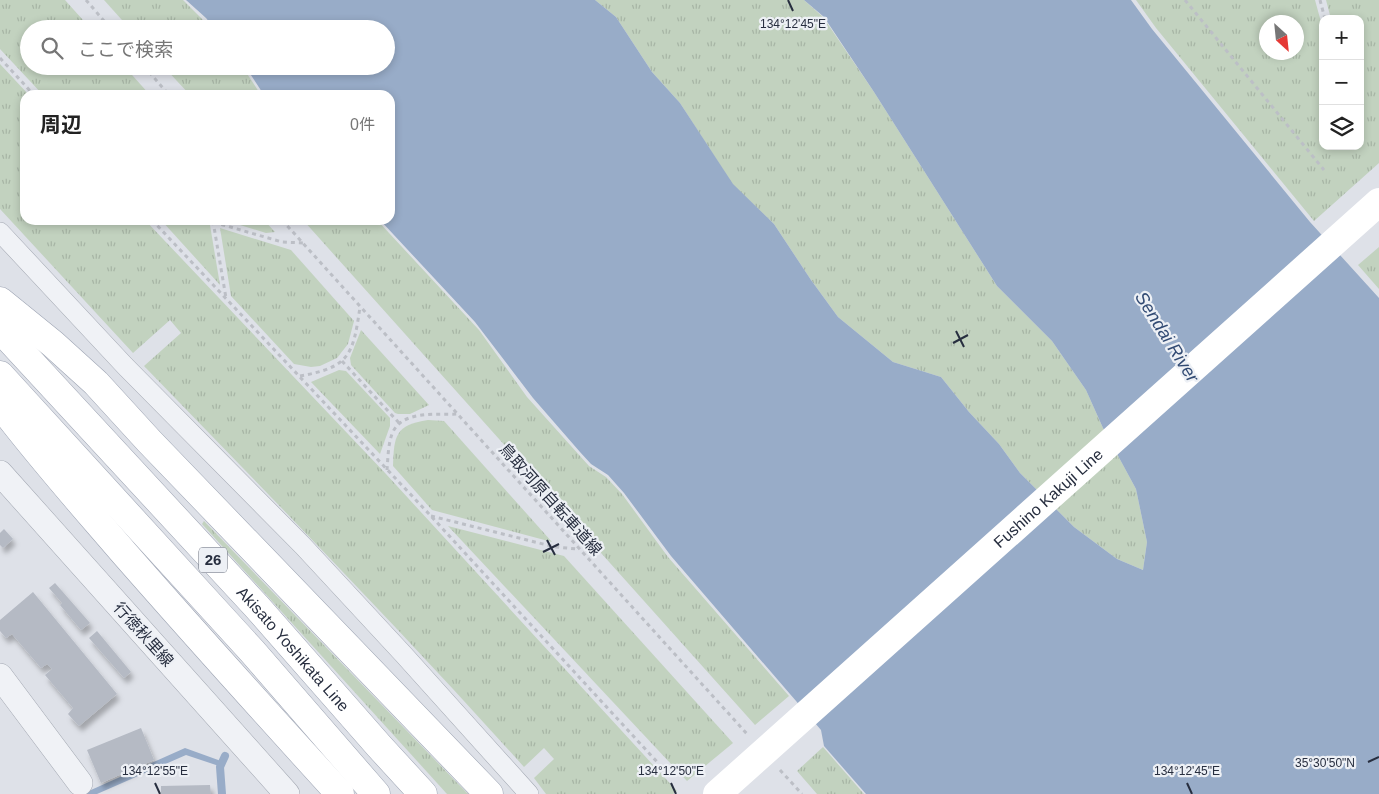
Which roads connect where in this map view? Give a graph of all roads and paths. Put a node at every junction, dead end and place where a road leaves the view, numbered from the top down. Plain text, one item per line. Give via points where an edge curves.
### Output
1 (86, 0) edge
2 (1184, 0) edge
3 (1320, 0) edge
4 (1324, 15) edge
5 (103, 20) edge
6 (0, 58) edge
7 (152, 75) edge
8 (29, 90) edge
9 (165, 90) edge
10 (1324, 170) dead end
11 (1379, 202) edge
12 (157, 225) edge
13 (215, 225) edge
14 (227, 225) edge
15 (286, 225) edge
16 (0, 232) edge
17 (303, 244) junction
18 (227, 299) junction
19 (0, 301) edge
20 (360, 307) junction
21 (0, 329) edge
22 (342, 362) junction
23 (0, 375) edge
24 (299, 376) junction
25 (0, 404) edge
26 (457, 414) junction
27 (400, 424) junction
28 (388, 470) junction
29 (0, 473) edge
30 (430, 515) junction
31 (579, 549) junction
32 (0, 676) edge
33 (750, 738) dead end
34 (659, 764) dead end
35 (776, 766) dead end
36 (80, 783) dead end
37 (287, 794) edge
38 (340, 794) edge
39 (376, 794) edge
40 (423, 794) edge
41 (489, 794) edge
42 (529, 794) edge
43 (717, 794) edge
44 (802, 794) edge

1 - 5 path
2 - 10 path
3 - 4 path
6 - 8 path
7 - 9 path
11 - 43 main road, Fushino Kakuji Line, bridge
12 - 18 path
13 - 18 path
14 - 17 path via 282,242
15 - 17 path, 鳥取河原自転車道線
16 - 42 street via 125,366 303,546
17 - 20 path, 鳥取河原自転車道線
18 - 24 path
19 - 41 main road via 96,383
20 - 22 path via 355,338
20 - 26 path, 鳥取河原自転車道線
21 - 40 main road, Akisato Yoshikata Line / 26 via 257,607
22 - 24 path via 331,369
22 - 27 path
23 - 39 main road, Akisato Yoshikata Line / 26 via 252,651
24 - 28 path
25 - 38 main road via 44,461
26 - 27 path via 423,415
26 - 31 path, 鳥取河原自転車道線
27 - 28 path via 392,432
28 - 30 path
29 - 37 street, 行徳秋里線
30 - 31 path via 555,547
30 - 34 path
31 - 33 path, 鳥取河原自転車道線
32 - 36 street
35 - 44 path

